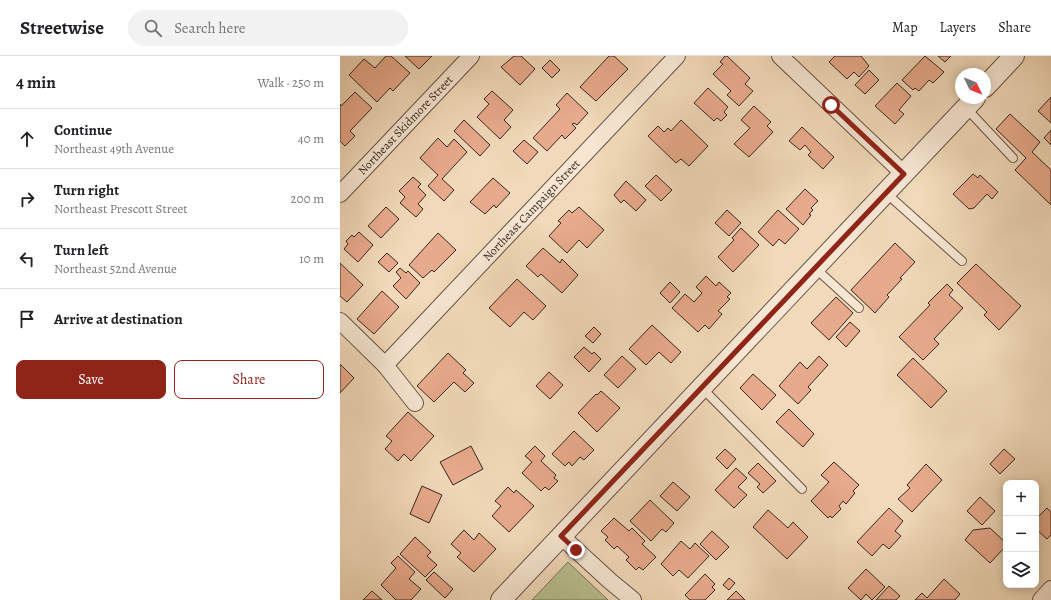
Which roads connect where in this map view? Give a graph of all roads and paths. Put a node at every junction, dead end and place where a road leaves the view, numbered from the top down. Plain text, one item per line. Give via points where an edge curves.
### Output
1 (470, 56) edge
2 (677, 56) edge
3 (780, 56) edge
4 (1014, 56) edge
5 (991, 81) edge
6 (969, 104) edge
7 (971, 104) edge
8 (1013, 158) dead end
9 (904, 174) junction
10 (886, 193) junction
11 (340, 194) edge
12 (962, 261) dead end
13 (815, 268) junction
14 (859, 308) dead end
15 (340, 321) edge
16 (385, 365) junction
17 (701, 388) junction
18 (415, 403) dead end
19 (802, 489) dead end
20 (561, 536) junction
21 (1051, 589) edge
22 (501, 600) edge
23 (634, 600) edge
24 (1041, 600) edge

1 - 11 street, Northeast Skidmore Street
2 - 16 street, Northeast Campaign Street
3 - 9 street
4 - 5 street
6 - 9 street
7 - 8 lane
9 - 10 street
10 - 12 lane
10 - 13 street
13 - 14 lane
13 - 17 street
15 - 16 street
16 - 18 street
17 - 19 lane
17 - 20 street
20 - 22 street
20 - 23 street
21 - 24 street

